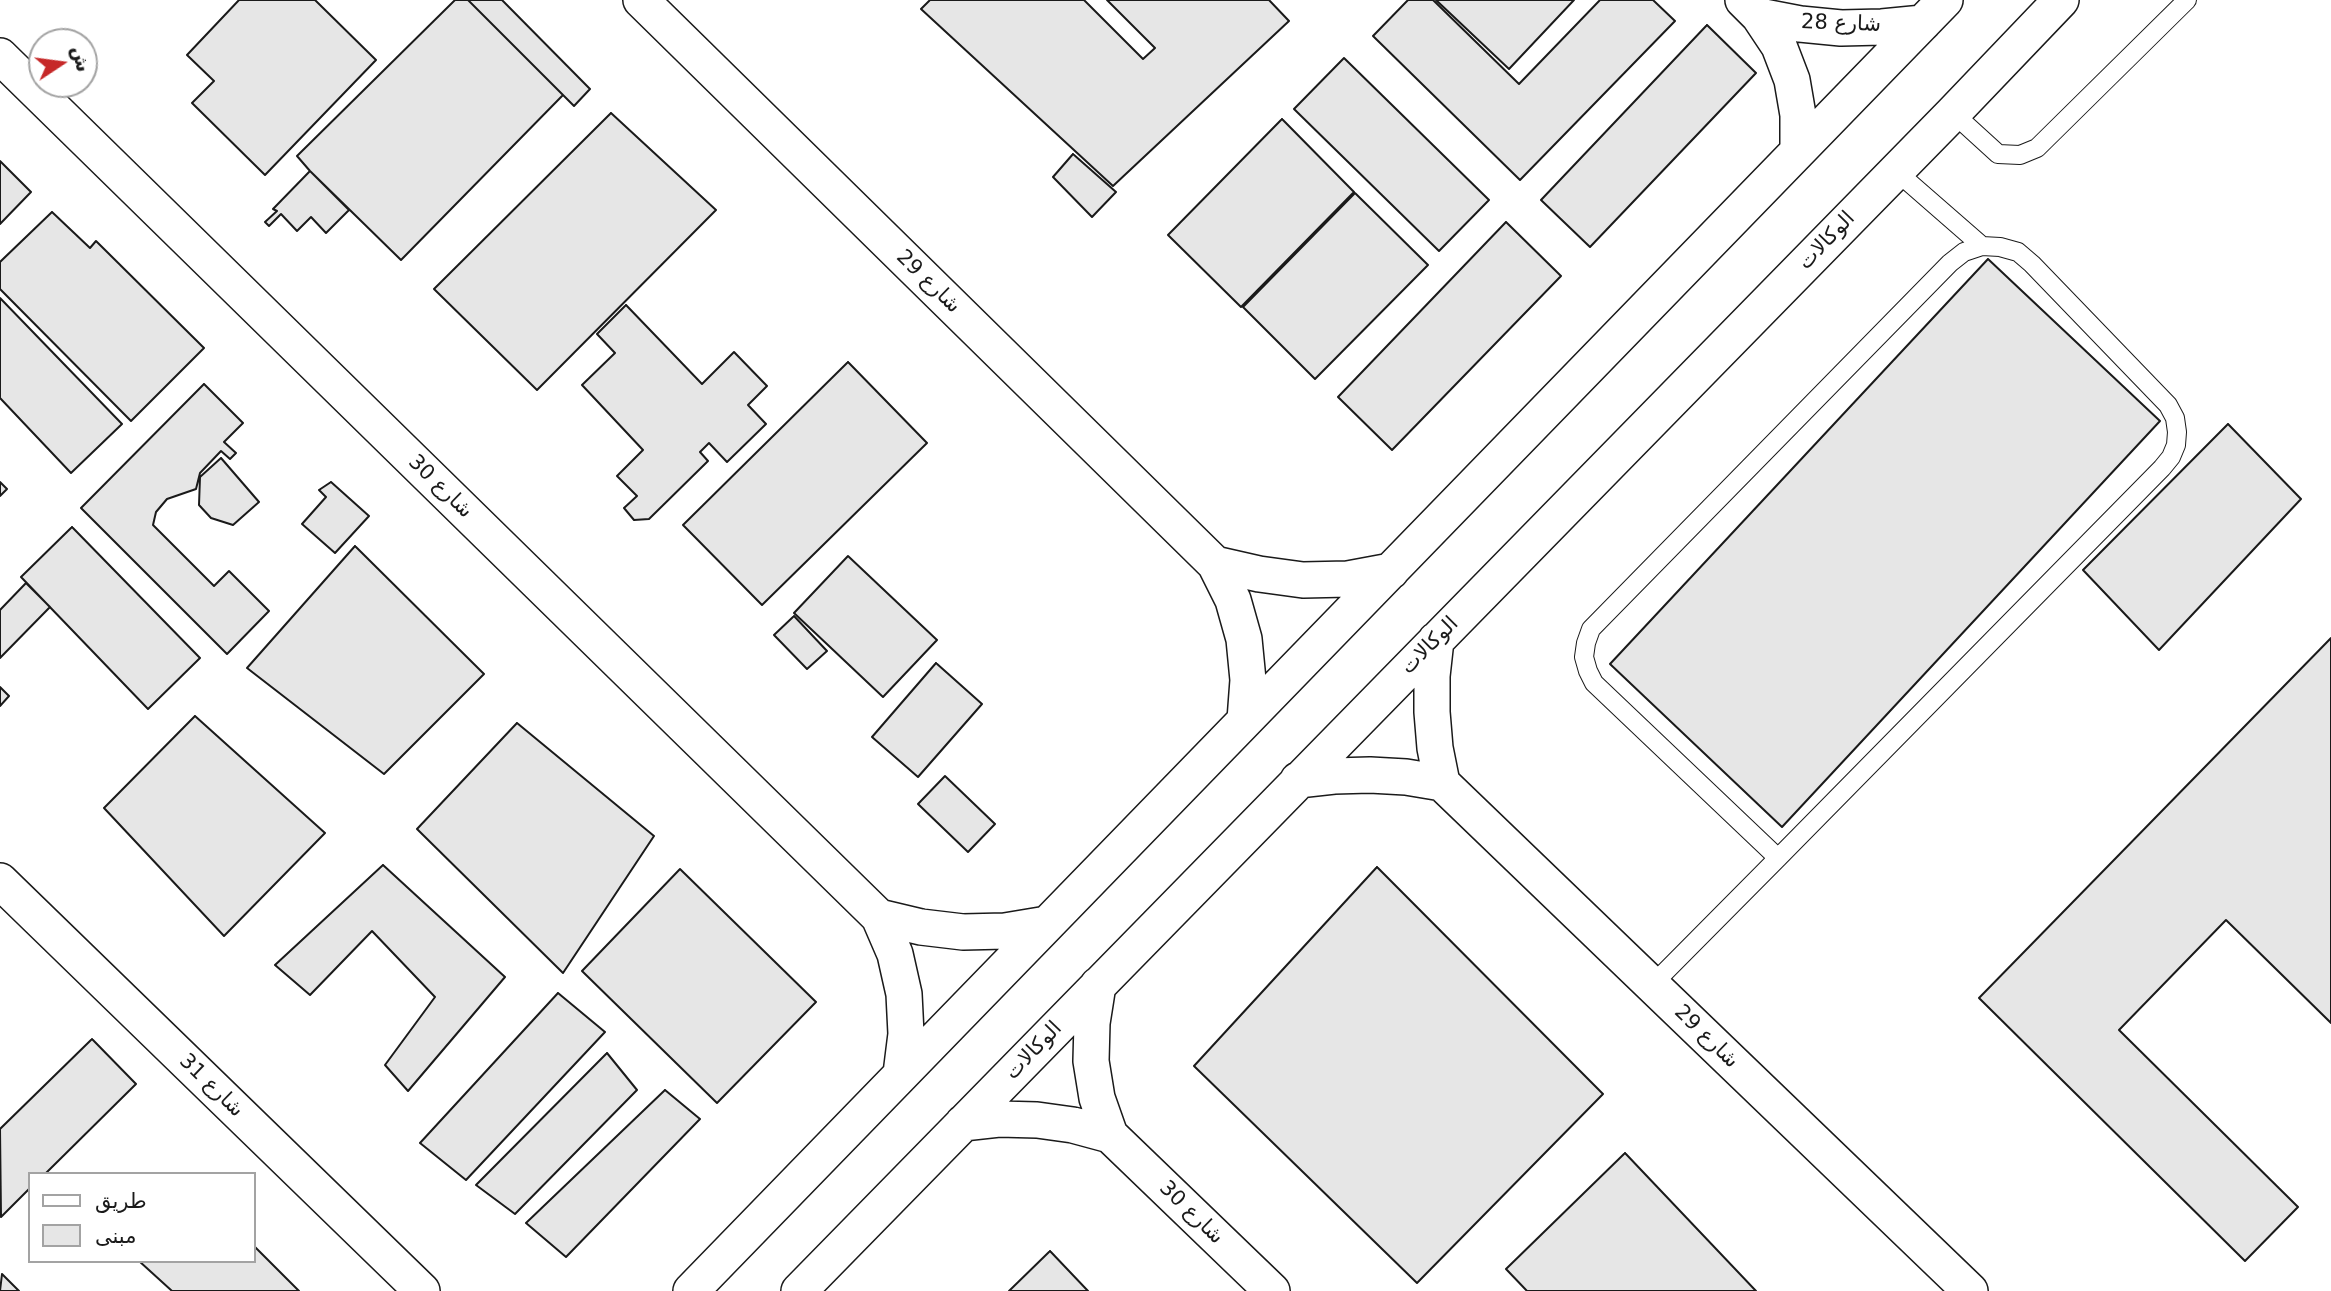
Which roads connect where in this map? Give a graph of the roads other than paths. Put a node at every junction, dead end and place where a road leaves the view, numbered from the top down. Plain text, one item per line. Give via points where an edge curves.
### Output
1 (641, 0) edge
2 (2062, 0) edge
3 (2187, 0) edge
4 (1751, 8) edge
5 (1934, 11) edge
6 (0, 56) edge
7 (1953, 113) junction
8 (1798, 151) junction
9 (1896, 171) junction
10 (1982, 246) junction
11 (1215, 564) junction
12 (1391, 571) junction
13 (1436, 640) junction
14 (1245, 720) junction
15 (1298, 780) junction
16 (1442, 783) junction
17 (1778, 858) junction
18 (0, 881) edge
19 (879, 918) junction
20 (1047, 924) junction
21 (1098, 985) junction
22 (1652, 985) junction
23 (901, 1074) junction
24 (963, 1124) junction
25 (1110, 1135) junction
26 (422, 1291) edge
27 (691, 1291) edge
28 (799, 1291) edge
29 (1272, 1291) edge
30 (1970, 1291) edge

1 - 11 street, شارع 29
2 - 7 street, الوكالات
3 - 7 lane via 2037,148 2020,155 1998,154
4 - 5 street, شارع 28 via 1800,24 1841,28 1882,27
4 - 8 street, شارع 28 via 1779,46 1792,80
5 - 8 street
6 - 19 street, شارع 30
7 - 9 street, الوكالات
8 - 12 street
9 - 10 lane
9 - 13 street, الوكالات
10 - 17 lane via 1950,263 1600,618 1586,643 1584,657 1594,683
10 - 17 lane via 2018,252 2032,264 2168,405 2175,418 2176,445 2162,468
11 - 12 street via 1303,580 1348,579
11 - 14 street, شارع 29 via 1233,600 1244,639
12 - 14 street
13 - 15 street, الوكالات
13 - 16 street via 1432,712
14 - 20 street
15 - 16 street via 1370,775
15 - 21 street, الوكالات
16 - 22 street, شارع 29
17 - 22 lane
18 - 26 street, شارع 31
19 - 20 street via 963,932
19 - 23 street, شارع 30 via 895,954 904,994
20 - 23 street
21 - 24 street, الوكالات
21 - 25 street, شارع 30 via 1091,1061
22 - 30 street, شارع 29
23 - 27 street
24 - 25 street, شارع 30 via 1037,1120
24 - 28 street, الوكالات
25 - 29 street, شارع 30

